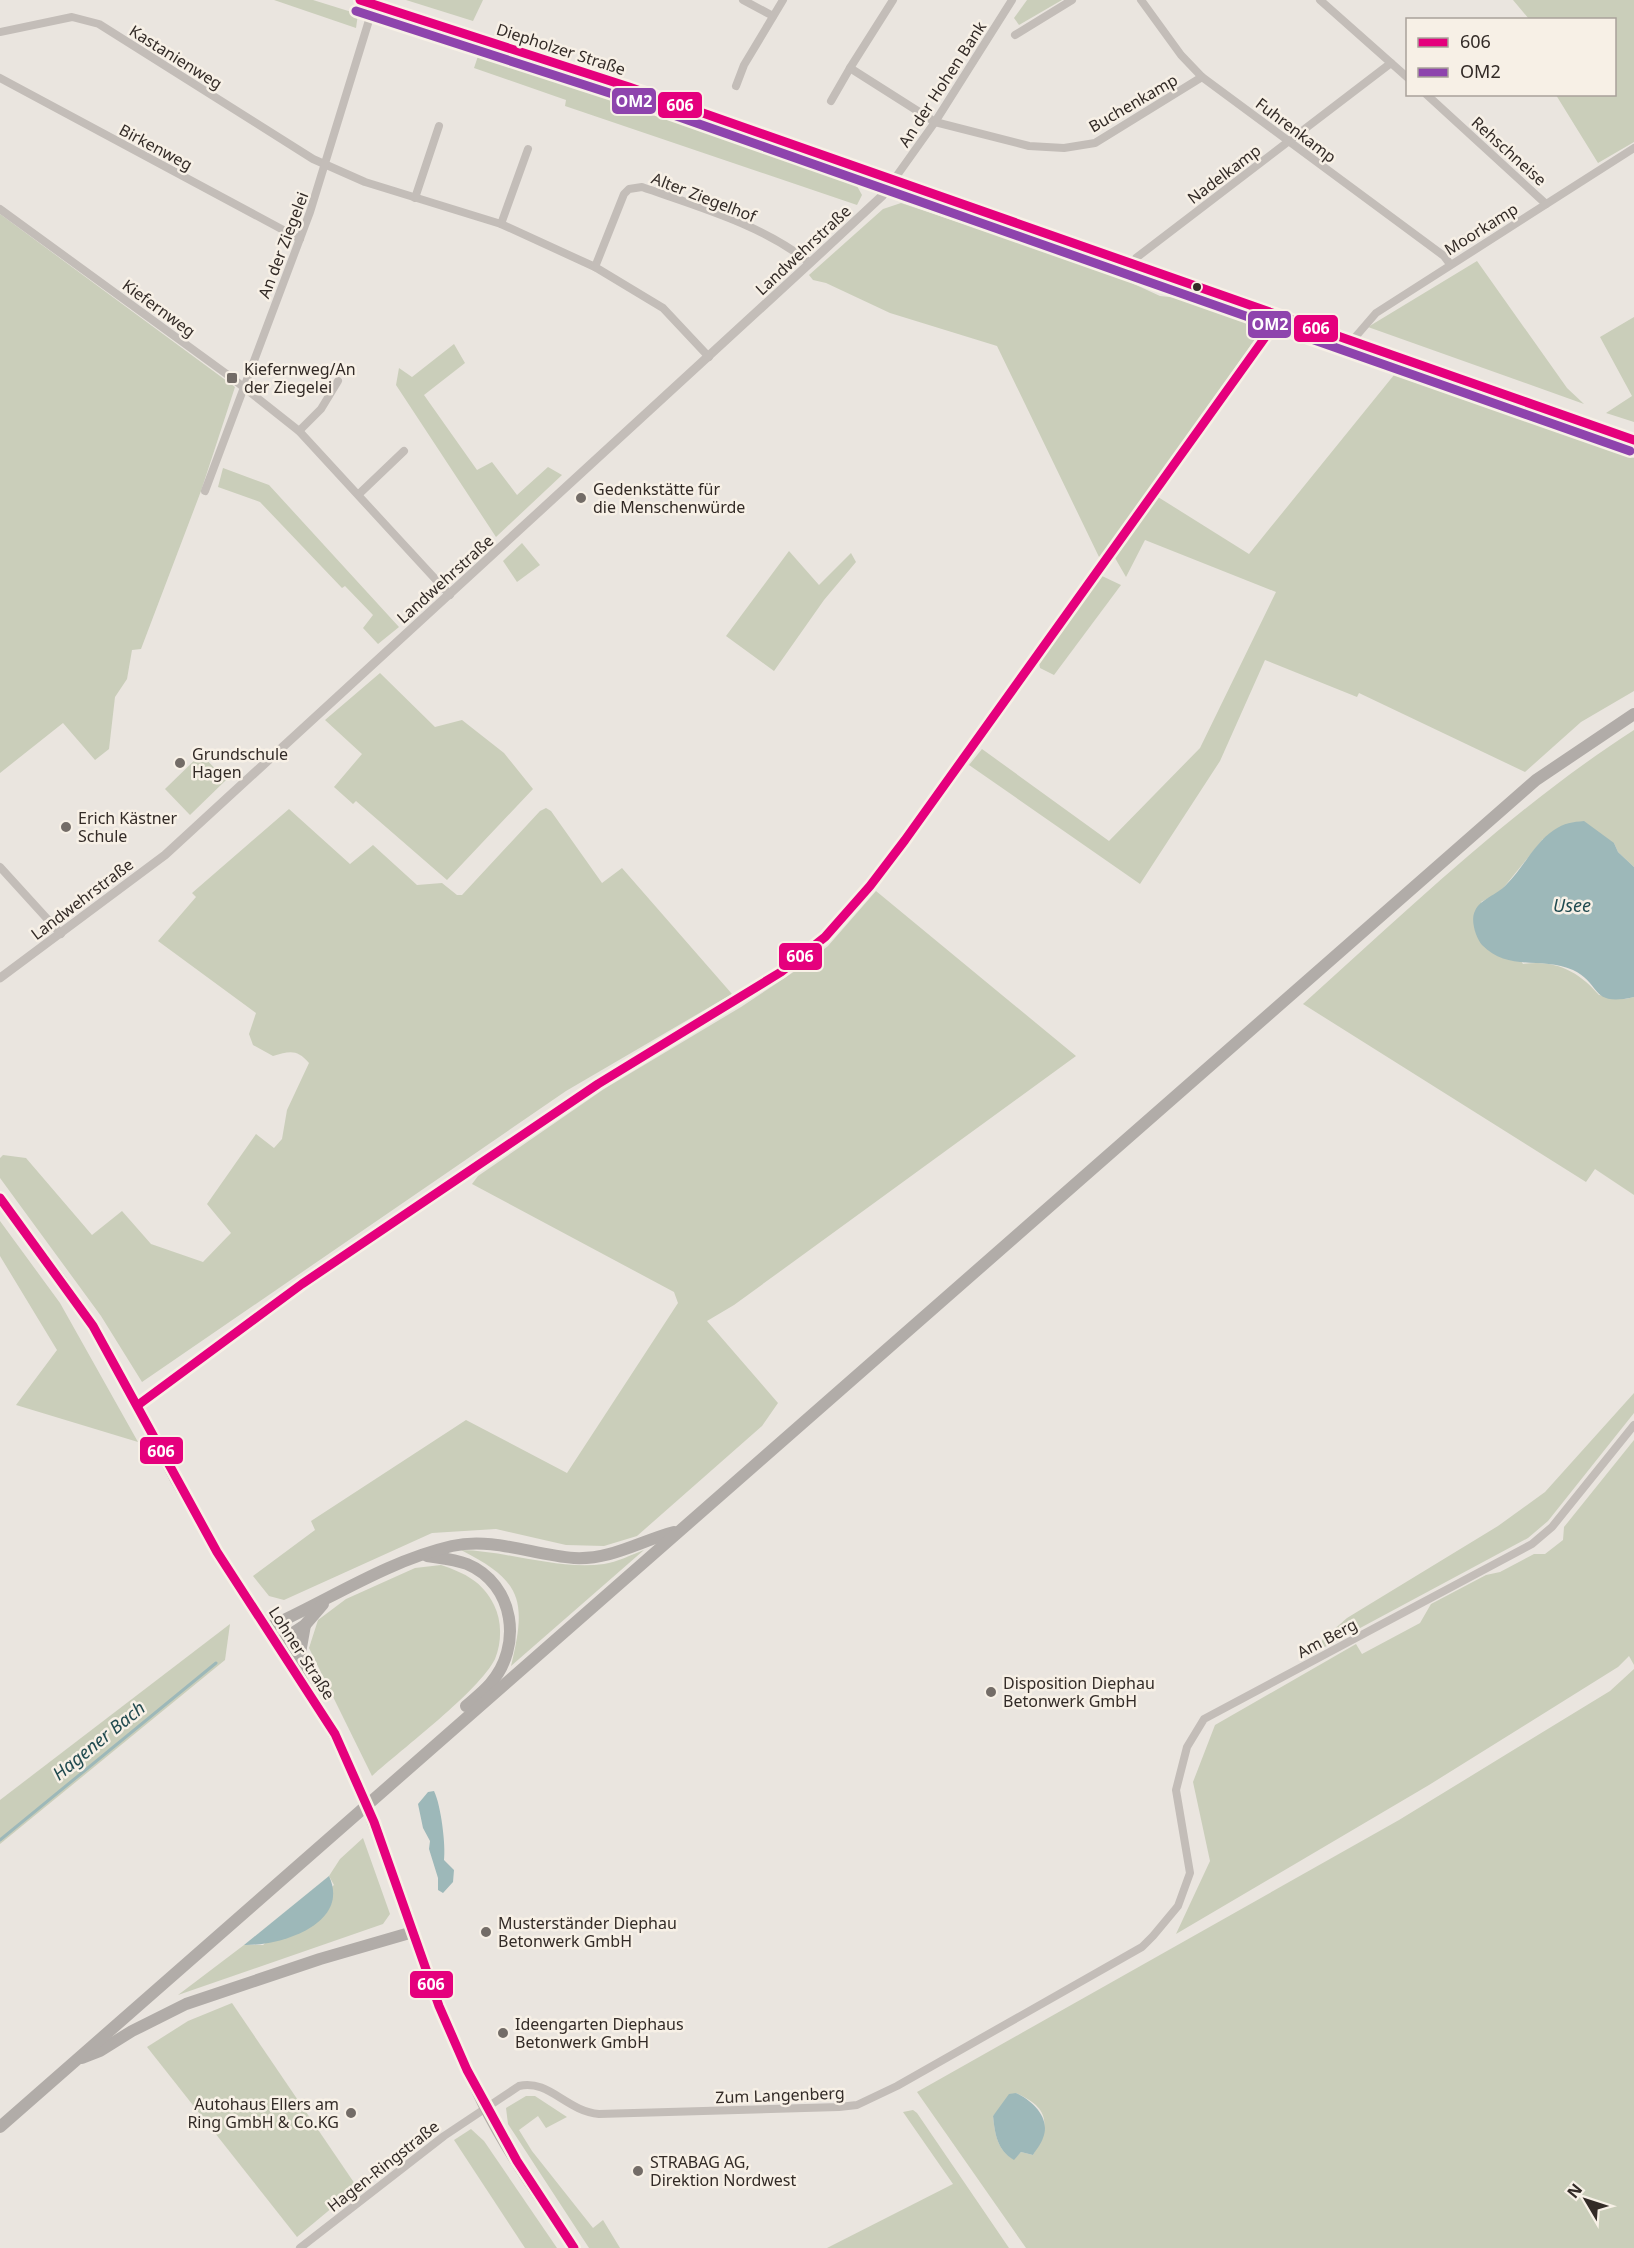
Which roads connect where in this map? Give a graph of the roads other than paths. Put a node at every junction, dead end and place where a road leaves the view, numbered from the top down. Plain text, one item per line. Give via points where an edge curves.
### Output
1 (360, 0) edge
2 (743, 0) edge
3 (783, 0) edge
4 (893, 0) edge
5 (1012, 0) edge
6 (1072, 0) edge
7 (1141, 0) edge
8 (1320, 0) edge
9 (374, 4) junction
10 (773, 16) junction
11 (0, 32) edge
12 (1015, 35) dead end
13 (1391, 63) junction
14 (850, 68) junction
15 (1202, 77) junction
16 (1406, 77) edge
17 (0, 78) edge
18 (736, 86) dead end
19 (1428, 96) edge
20 (831, 101) dead end
21 (935, 122) junction
22 (439, 126) dead end
23 (1288, 142) junction
24 (1634, 148) edge
25 (528, 149) dead end
26 (326, 164) junction
27 (893, 182) junction
28 (415, 198) junction
29 (1546, 204) junction
30 (0, 209) edge
31 (501, 224) junction
32 (300, 239) junction
33 (810, 263) junction
34 (1450, 264) junction
35 (1134, 265) junction
36 (596, 267) junction
37 (1276, 315) junction
38 (1351, 342) junction
39 (709, 357) junction
40 (338, 381) dead end
41 (243, 386) junction
42 (299, 431) junction
43 (1634, 440) edge
44 (404, 451) dead end
45 (205, 491) dead end
46 (359, 494) junction
47 (450, 595) junction
48 (1634, 714) edge
49 (0, 867) edge
50 (61, 934) junction
51 (0, 978) edge
52 (0, 1198) edge
53 (138, 1405) junction
54 (1634, 1425) edge
55 (678, 1530) junction
56 (423, 1556) junction
57 (327, 1600) junction
58 (305, 1625) junction
59 (268, 1627) junction
60 (279, 1642) junction
61 (297, 1670) junction
62 (447, 1733) junction
63 (413, 1932) junction
64 (1153, 1936) joint
65 (75, 2060) junction
66 (484, 2107) junction
67 (0, 2127) edge
68 (300, 2248) edge
69 (574, 2248) edge

1 - 9 main road, Diepholzer Straße
2 - 10 street
3 - 10 street
4 - 14 street
5 - 21 street, An der Hohen Bank
6 - 12 street
7 - 15 street, Fuhrenkamp
8 - 13 street
9 - 26 street, An der Ziegelei
9 - 27 main road, Diepholzer Straße via 629,87
10 - 18 street
11 - 26 street, Kastanienweg via 55,18 72,17 99,24
13 - 16 street
13 - 23 street, Nadelkamp
14 - 20 street
14 - 21 street, Buchenkamp
15 - 21 street, Buchenkamp via 1095,143 1064,148 1029,147
15 - 23 street, Fuhrenkamp
17 - 32 street, Birkenweg
19 - 29 street, Rehschneise
21 - 27 street, An der Hohen Bank
22 - 28 street
23 - 34 street, Fuhrenkamp via 1444,255
23 - 35 street, Nadelkamp via 1136,258
24 - 29 street, Moorkamp
25 - 31 street
26 - 28 street
26 - 32 street, An der Ziegelei
27 - 33 street, Landwehrstraße
27 - 35 main road, Diepholzer Straße
28 - 31 street
29 - 34 street, Moorkamp
30 - 41 street, Kiefernweg
31 - 36 street
32 - 41 street, An der Ziegelei
33 - 36 street, Alter Ziegelhof via 793,249 722,216 636,187 629,189 621,200
33 - 39 street, Landwehrstraße
34 - 38 street, Moorkamp via 1376,313
35 - 37 main road, Diepholzer Straße
36 - 39 street via 663,308
37 - 38 main road, Diepholzer Straße
37 - 53 street via 1266,336 905,840 825,937 781,972 598,1084 302,1284
38 - 43 main road, Diepholzer Straße
39 - 47 street, Landwehrstraße
40 - 42 street via 321,410
41 - 42 street, Kiefernweg
41 - 45 street, An der Ziegelei
42 - 46 street, Kiefernweg
44 - 46 street
46 - 47 street, Kiefernweg
47 - 50 street, Landwehrstraße via 165,855
48 - 55 main road via 1536,780
49 - 50 street
50 - 51 street, Landwehrstraße
52 - 53 main road, Lohner Straße via 63,1280
53 - 59 main road, Lohner Straße via 175,1480
54 - 64 street, Am Berg via 1552,1527 1532,1544 1204,1719 1186,1747 1176,1790 1190,1874 1178,1906
55 - 56 main road via 627,1550 593,1557 476,1544 452,1546
55 - 62 main road
56 - 57 main road
56 - 62 main road via 456,1561 478,1570 501,1595 510,1618 505,1660 491,1684 457,1714
57 - 58 main road
57 - 59 main road
58 - 60 main road
58 - 61 main road
59 - 60 main road, Lohner Straße
60 - 61 main road, Lohner Straße
61 - 63 main road, Lohner Straße, bridge via 347,1759
62 - 65 main road
63 - 65 main road via 186,2004 100,2051
63 - 66 main road, Lohner Straße via 440,2008
64 - 66 street, Zum Langenberg via 1143,1947 857,2105 599,2114 575,2109 540,2085 530,2084 519,2086
65 - 67 main road
66 - 68 street, Hagen-Ringstraße
66 - 69 main road, Lohner Straße

